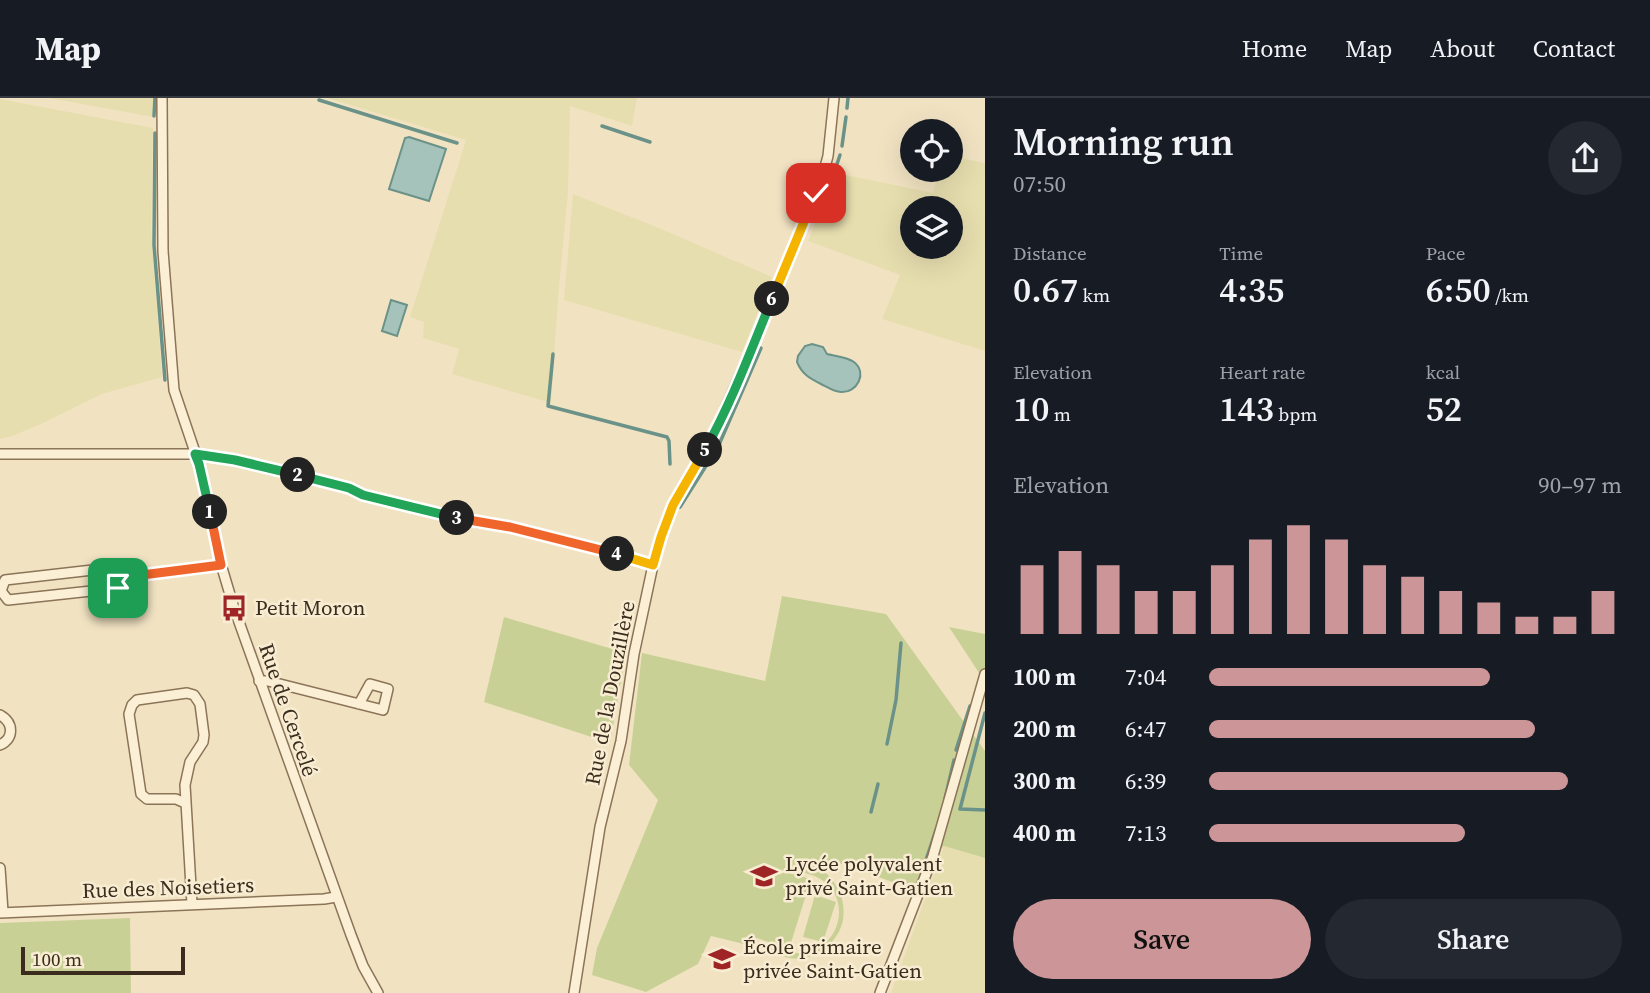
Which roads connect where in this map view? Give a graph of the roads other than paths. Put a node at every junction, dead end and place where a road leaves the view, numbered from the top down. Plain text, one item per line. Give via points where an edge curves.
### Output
1 (162, 98) edge
2 (834, 98) edge
3 (0, 454) edge
4 (195, 454) junction
5 (221, 565) junction
6 (653, 565) junction
7 (126, 577) junction
8 (1, 591) edge
9 (985, 674) edge
10 (259, 681) junction
11 (359, 704) dead end
12 (0, 715) edge
13 (0, 745) edge
14 (185, 803) junction
15 (0, 868) edge
16 (336, 897) junction
17 (192, 904) junction
18 (2, 913) edge
19 (378, 993) edge
20 (574, 993) edge
21 (880, 993) edge

1 - 4 street, Rue de Cercelé via 163,251 172,374
2 - 6 street, Rue de la Douzillère via 820,185 714,434 673,505
3 - 4 street
4 - 5 street, Rue de Cercelé
4 - 6 street via 235,460
5 - 7 street
5 - 10 street, Rue de Cercelé
6 - 20 street, Rue de la Douzillère via 621,741 600,827
7 - 8 street via 118,588 8,600
7 - 8 street via 119,567 5,580
9 - 21 street via 933,856
10 - 11 street
10 - 16 street, Rue de Cercelé
12 - 13 street via 11,730
14 - 14 street via 147,799 141,794 129,714 137,700 183,693 199,701 204,739 188,767
14 - 17 street
15 - 18 street
16 - 17 street, Rue des Noisetiers
16 - 19 street, Rue de Cercelé
17 - 18 street, Rue des Noisetiers

